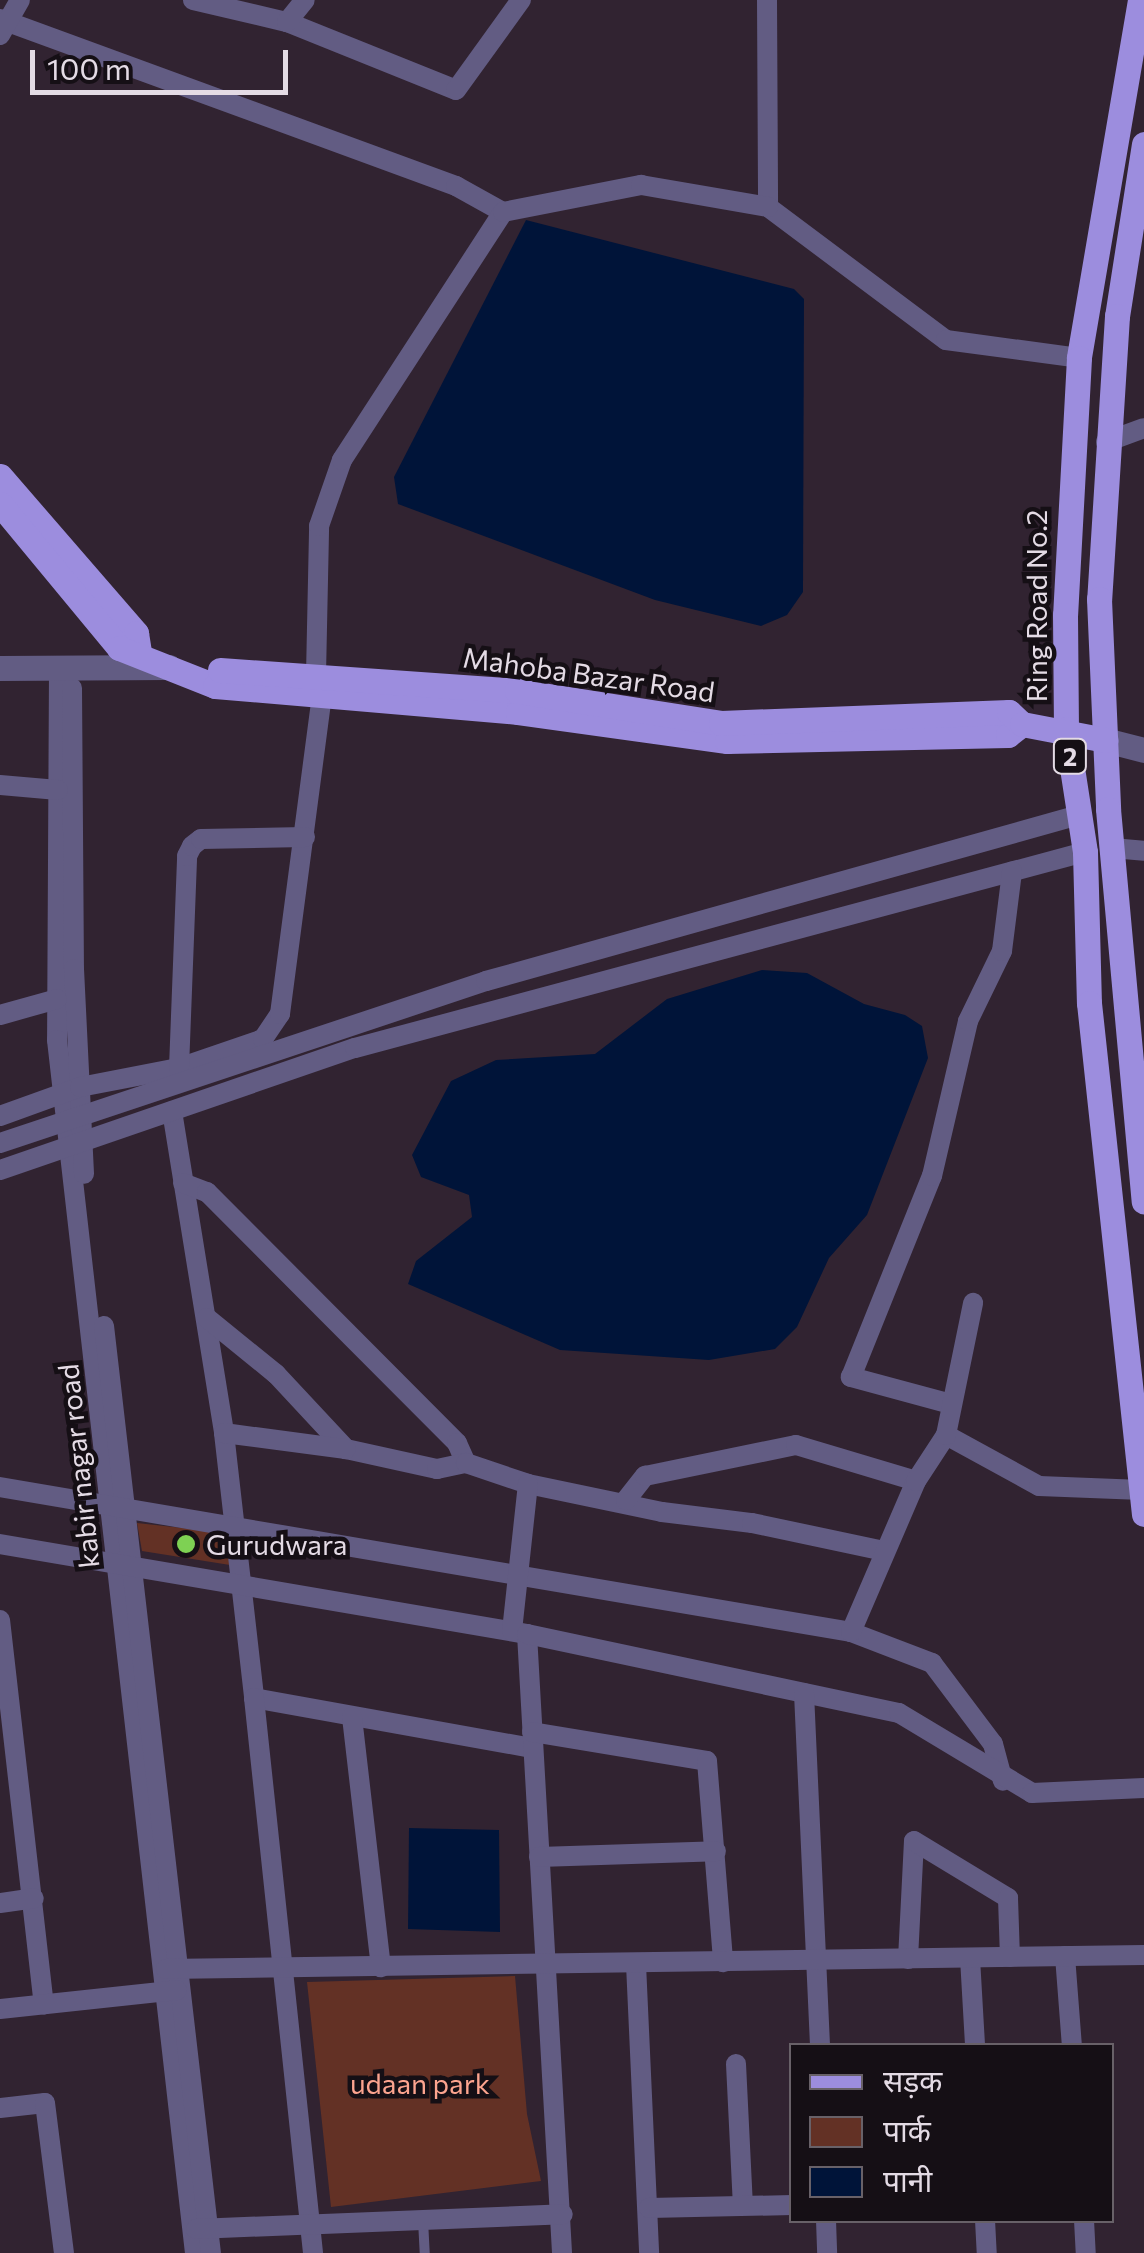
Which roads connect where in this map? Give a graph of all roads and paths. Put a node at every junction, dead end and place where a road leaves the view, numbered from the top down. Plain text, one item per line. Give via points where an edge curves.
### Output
1 (20, 0) edge
2 (194, 0) edge
3 (305, 0) edge
4 (521, 0) edge
5 (767, 0) edge
6 (1140, 0) edge
7 (287, 22) junction
8 (2, 25) edge
9 (1144, 144) edge
10 (1140, 190) edge
11 (768, 207) junction
12 (502, 212) junction
13 (1078, 358) junction
14 (1144, 428) edge
15 (1106, 442) junction
16 (0, 476) edge
17 (0, 504) edge
18 (139, 652) junction
19 (0, 668) edge
20 (169, 668) junction
21 (65, 671) junction
22 (319, 685) junction
23 (1066, 729) junction
24 (1105, 740) junction
25 (1144, 750) edge
26 (0, 785) edge
27 (58, 790) junction
28 (1079, 815) junction
29 (305, 838) junction
30 (1112, 848) junction
31 (1144, 851) edge
32 (1085, 852) junction
33 (1012, 872) junction
34 (57, 999) junction
35 (0, 1015) edge
36 (179, 1068) junction
37 (72, 1090) junction
38 (172, 1112) junction
39 (0, 1116) edge
40 (74, 1118) junction
41 (0, 1143) edge
42 (76, 1145) junction
43 (0, 1170) edge
44 (183, 1183) junction
45 (1144, 1201) edge
46 (973, 1303) dead end
47 (207, 1318) junction
48 (951, 1404) junction
49 (224, 1434) junction
50 (946, 1436) junction
51 (346, 1449) junction
52 (466, 1462) junction
53 (916, 1482) junction
54 (528, 1484) junction
55 (0, 1487) edge
56 (626, 1500) junction
57 (1143, 1502) edge
58 (118, 1508) junction
59 (234, 1526) junction
60 (0, 1544) edge
61 (884, 1551) junction
62 (124, 1561) junction
63 (518, 1576) junction
64 (239, 1582) junction
65 (0, 1620) edge
66 (520, 1632) junction
67 (851, 1632) junction
68 (4, 1679) edge
69 (804, 1693) junction
70 (254, 1698) junction
71 (352, 1718) junction
72 (533, 1740) junction
73 (9, 1758) edge
74 (1003, 1780) junction
75 (1144, 1788) edge
76 (24, 1811) junction
77 (0, 1814) edge
78 (716, 1852) junction
79 (538, 1857) junction
80 (34, 1898) junction
81 (0, 1904) edge
82 (1144, 1954) edge
83 (1066, 1956) junction
84 (1010, 1957) junction
85 (970, 1958) junction
86 (908, 1959) junction
87 (816, 1961) junction
88 (723, 1962) junction
89 (636, 1964) junction
90 (544, 1966) junction
91 (381, 1967) junction
92 (278, 1968) junction
93 (172, 1980) junction
94 (44, 2004) junction
95 (0, 2009) edge
96 (820, 2043) edge
97 (975, 2043) edge
98 (1072, 2043) edge
99 (736, 2064) dead end
100 (0, 2108) edge
101 (743, 2205) junction
102 (789, 2205) edge
103 (649, 2208) junction
104 (563, 2214) junction
105 (423, 2220) junction
106 (310, 2222) junction
107 (826, 2223) edge
108 (985, 2223) edge
109 (1084, 2223) edge
110 (200, 2229) junction
111 (64, 2253) edge
112 (194, 2253) edge
113 (211, 2253) edge
114 (313, 2253) edge
115 (424, 2253) edge
116 (562, 2253) edge
117 (649, 2253) edge
118 (826, 2253) edge
119 (987, 2253) edge
120 (1086, 2253) edge

1 - 8 street
2 - 7 street
3 - 7 street
4 - 7 street via 456,90
5 - 11 street
6 - 13 main road, Ring Road No.2 / 2
8 - 12 street via 456,186
9 - 10 main road, 2
10 - 15 main road, 2
11 - 12 street via 641,185
11 - 13 street via 946,340
12 - 22 street via 342,460 319,526
13 - 23 main road, Ring Road No.2 / 2 via 1068,475
14 - 15 street
15 - 24 main road, 2 via 1099,598
16 - 18 main road via 136,633
17 - 18 main road via 119,648
18 - 20 main road
19 - 21 street, Mahoba Bazar Road
20 - 21 street, Mahoba Bazar Road
20 - 22 main road, Mahoba Bazar Road via 206,678 218,670
21 - 27 street, kabir nagar road
21 - 37 street
22 - 23 main road, Mahoba Bazar Road via 517,691 628,722 1008,712 1022,724
22 - 29 street
23 - 24 main road, Mahoba Bazar Road
23 - 28 main road, Ring Road No.2 / 2
24 - 25 street
24 - 30 main road, 2
26 - 27 street
27 - 34 street, kabir nagar road
28 - 32 main road, Ring Road No.2 / 2
28 - 40 street via 486,981
29 - 36 street via 274,1030
29 - 36 street via 201,839 186,856
30 - 31 street
30 - 45 main road, 2
32 - 33 street
32 - 57 main road, Ring Road No.2 / 2 via 1089,1002
33 - 38 street via 355,1048
33 - 48 street via 1002,951 968,1021 932,1176 851,1377
34 - 35 street
34 - 37 street, kabir nagar road
36 - 37 street
37 - 39 street
37 - 40 street, kabir nagar road
38 - 42 street
38 - 44 street
40 - 41 street
40 - 42 street, kabir nagar road
42 - 43 street
42 - 58 street, kabir nagar road
44 - 47 street
44 - 52 street via 207,1192 457,1443
46 - 48 street
47 - 49 street
47 - 51 street via 276,1374
48 - 50 street
49 - 51 street
49 - 59 street
50 - 53 street
50 - 57 street via 1039,1486
51 - 52 street via 437,1469
52 - 54 street
53 - 56 street via 796,1446 645,1476
53 - 61 street
54 - 56 street
54 - 63 street
55 - 58 street
56 - 61 street
58 - 59 street
58 - 62 street, kabir nagar road
59 - 63 street
59 - 64 street
60 - 62 street
61 - 67 street
62 - 64 street
62 - 93 street, kabir nagar road
63 - 66 street
63 - 67 street
64 - 66 street
64 - 70 street
65 - 68 street
66 - 69 street
66 - 72 street
67 - 74 street via 932,1664 993,1744
68 - 73 street
69 - 74 street via 899,1713
69 - 87 street
70 - 71 street
70 - 92 street
71 - 72 street
71 - 91 street
72 - 78 street via 706,1761
72 - 79 street
73 - 76 street
74 - 75 street via 1032,1793
76 - 77 street
76 - 80 street
78 - 79 street
78 - 88 street
79 - 90 street
80 - 81 street
80 - 94 street
82 - 83 street
83 - 84 street
83 - 98 street
84 - 85 street
84 - 86 street via 1008,1898 914,1841
85 - 86 street
85 - 97 street
86 - 87 street
87 - 88 street
87 - 96 street
88 - 89 street
89 - 90 street
89 - 103 street
90 - 91 street
90 - 104 street
91 - 92 street
92 - 93 street
92 - 106 street
93 - 94 street
93 - 110 street, kabir nagar road
94 - 95 street
99 - 101 street
100 - 111 street via 45,2103
101 - 102 street
101 - 103 street
103 - 117 street
104 - 105 street
104 - 116 street
105 - 106 street
105 - 115 lane
106 - 110 street
106 - 114 street
107 - 118 street
108 - 119 street
109 - 120 street
110 - 112 street, kabir nagar road
110 - 113 street

